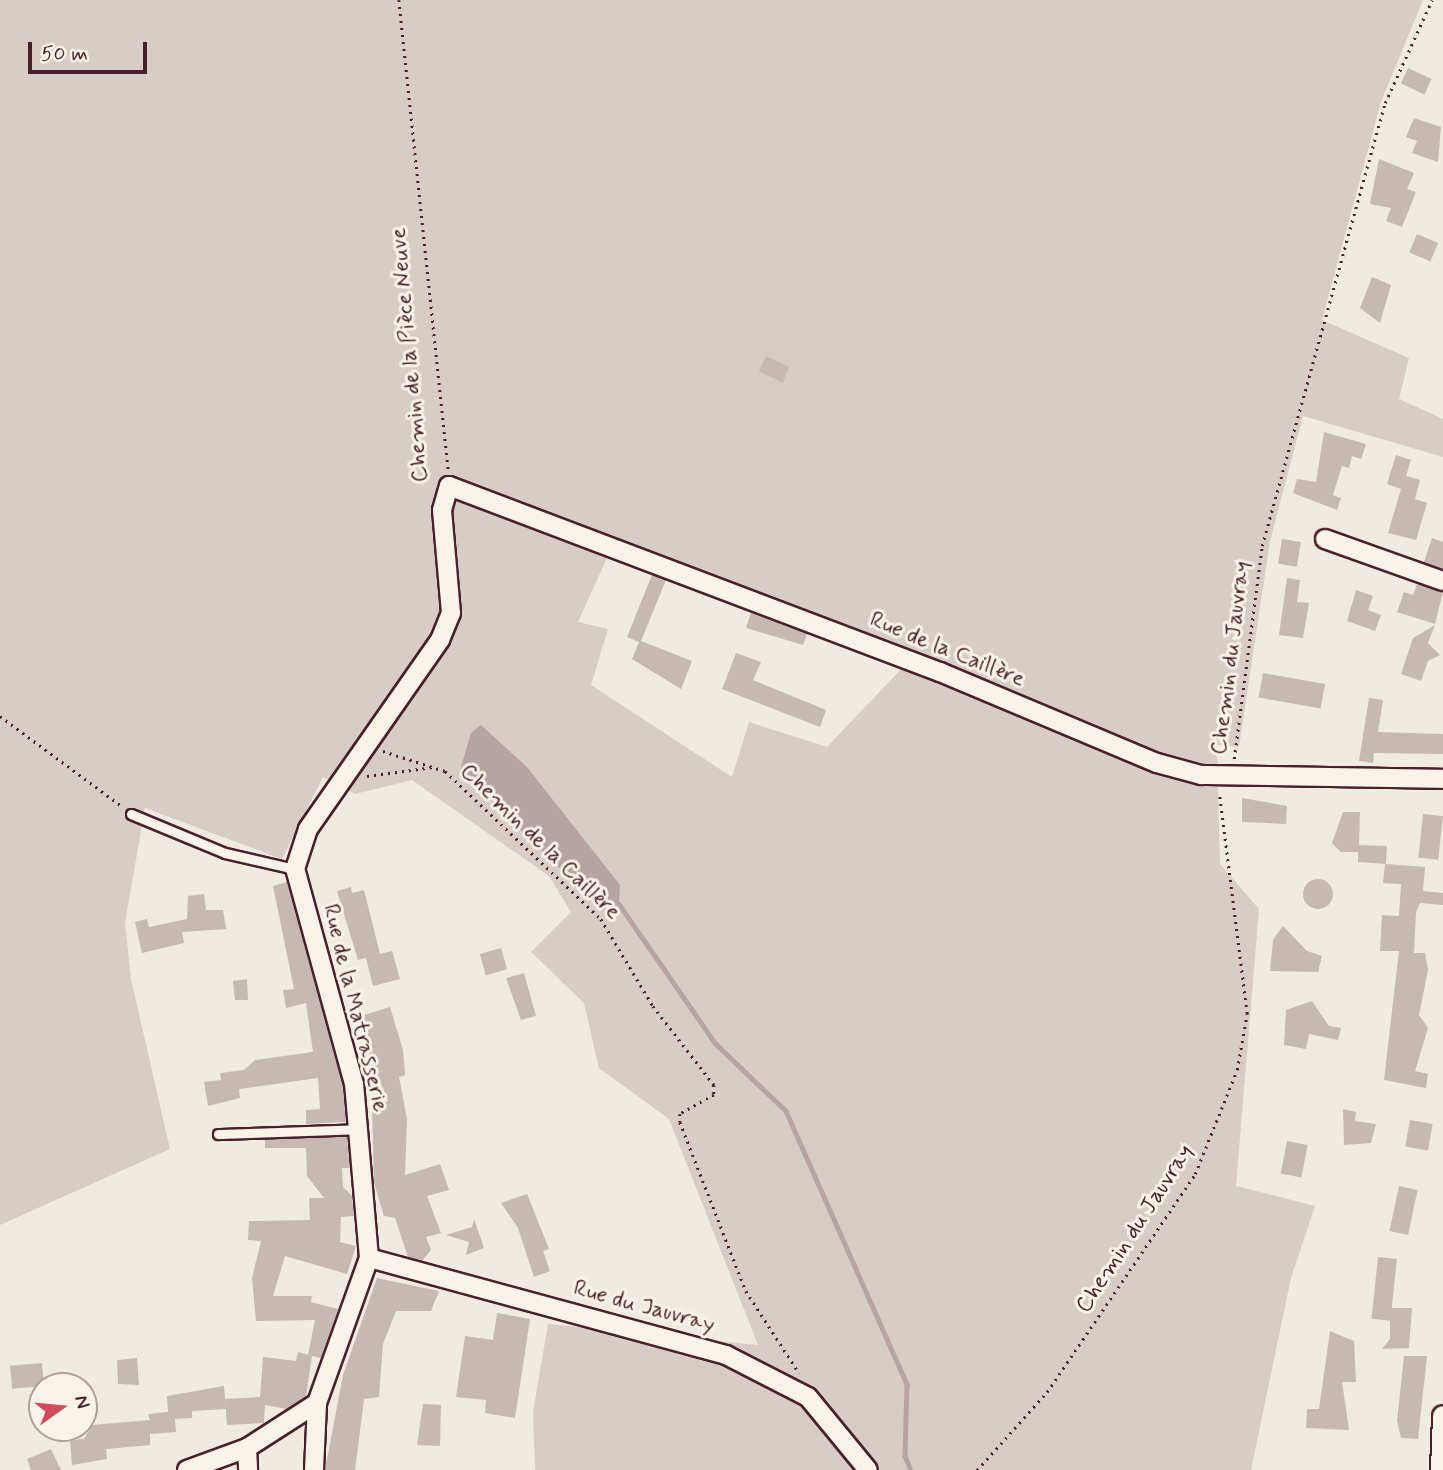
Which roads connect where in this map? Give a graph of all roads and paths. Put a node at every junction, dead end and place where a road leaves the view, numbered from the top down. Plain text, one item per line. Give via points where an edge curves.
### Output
1 (399, 0) edge
2 (1432, 0) edge
3 (449, 486) junction
4 (1325, 539) dead end
5 (1443, 581) edge
6 (0, 716) edge
7 (388, 756) dead end
8 (433, 767) junction
9 (1232, 774) junction
10 (1443, 779) edge
11 (355, 782) dead end
12 (131, 814) joint
13 (295, 869) junction
14 (359, 1129) junction
15 (218, 1134) dead end
16 (369, 1258) junction
17 (800, 1376) dead end
18 (317, 1403) junction
19 (1443, 1416) edge
20 (247, 1448) junction
21 (187, 1470) edge
22 (248, 1470) edge
23 (314, 1470) edge
24 (868, 1470) edge
25 (977, 1470) edge
26 (1441, 1470) edge

1 - 3 path, Chemin de la Pièce Neuve
2 - 9 path, Chemin du Jauvray via 1385,103 1262,546
3 - 9 street, Rue de la Caillère via 940,672 1157,763 1201,775
3 - 13 street, Chemin de la Pièce Neuve via 442,510 451,613 440,640 308,829
4 - 5 street
6 - 12 path
7 - 8 path, Chemin de la Caillère
8 - 11 path
8 - 17 path, Chemin de la Caillère via 445,771 601,919 653,1006 714,1085 714,1095 680,1114 680,1122 746,1291
9 - 10 street, Rue de la Caillère
9 - 25 path, Chemin du Jauvray via 1219,793 1243,944 1247,1014 1237,1070 1195,1174 1047,1392
12 - 13 lane via 225,853
13 - 14 street, Rue de la Matrasserie via 354,1084
14 - 15 lane
14 - 16 street, Rue de la Matrasserie
16 - 18 street, Rue de la Matrasserie
16 - 24 street, Rue du Jauvray via 726,1355 808,1397
18 - 20 street
18 - 23 street, Rue de la Matrasserie
19 - 26 street
20 - 21 street
20 - 22 street

